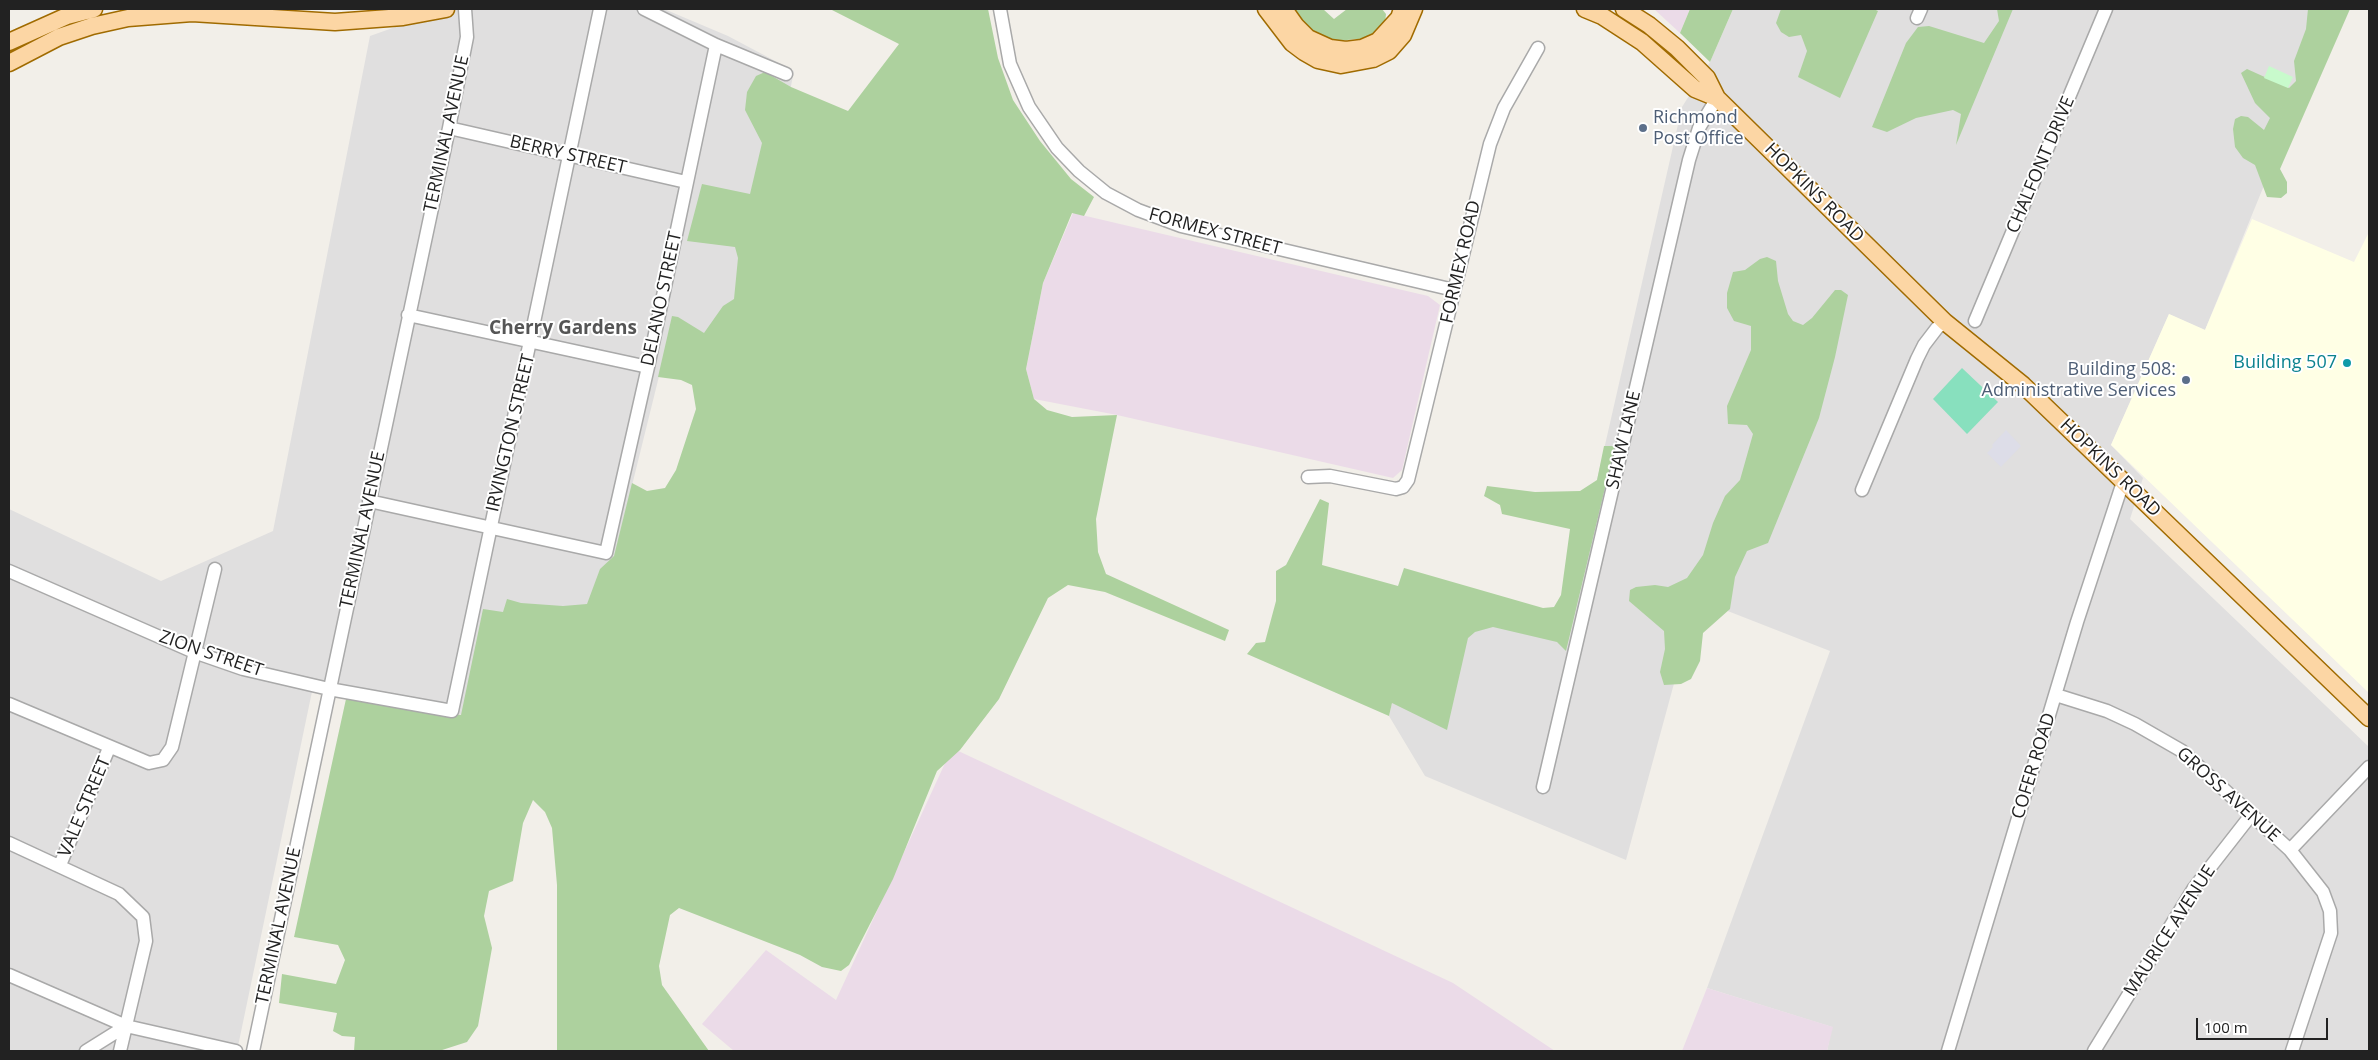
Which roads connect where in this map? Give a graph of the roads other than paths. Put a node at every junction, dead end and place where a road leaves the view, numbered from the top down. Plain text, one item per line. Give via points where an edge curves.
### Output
1 (94, 9) edge
2 (281, 9) edge
3 (446, 9) edge
4 (465, 9) edge
5 (600, 9) edge
6 (644, 9) edge
7 (1000, 9) edge
8 (1266, 9) edge
9 (1284, 9) edge
10 (1402, 9) edge
11 (1414, 9) edge
12 (1419, 9) edge
13 (1585, 9) edge
14 (2106, 9) edge
15 (1630, 11) edge
16 (128, 13) edge
17 (297, 20) junction
18 (1408, 25) junction
19 (9, 42) edge
20 (716, 45) junction
21 (1538, 48) dead end
22 (9, 63) edge
23 (786, 74) dead end
24 (1718, 98) junction
25 (449, 128) junction
26 (569, 154) junction
27 (686, 182) junction
28 (1454, 290) junction
29 (408, 315) junction
30 (1975, 321) dead end
31 (1945, 322) junction
32 (531, 342) junction
33 (648, 367) junction
34 (1308, 477) dead end
35 (2123, 482) junction
36 (1862, 490) dead end
37 (369, 502) junction
38 (490, 527) junction
39 (215, 569) dead end
40 (9, 571) edge
41 (194, 652) junction
42 (329, 689) junction
43 (2056, 695) junction
44 (9, 704) edge
45 (452, 710) joint
46 (2369, 718) edge
47 (109, 748) junction
48 (2369, 767) edge
49 (1543, 787) dead end
50 (2251, 815) junction
51 (9, 842) edge
52 (2290, 850) junction
53 (60, 865) junction
54 (9, 975) edge
55 (126, 1026) junction
56 (86, 1051) edge
57 (120, 1051) edge
58 (236, 1051) edge
59 (253, 1051) edge
60 (1948, 1051) edge
61 (2094, 1051) edge
62 (2292, 1051) edge

1 - 19 main road via 67,16
2 - 17 main road
3 - 17 main road via 403,17 335,22
4 - 25 street, TERMINAL AVENUE via 467,37
5 - 26 street, IRVINGTON STREET
6 - 20 street
7 - 28 street, FORMEX STREET via 1010,64 1029,107 1062,154 1106,193 1138,210 1181,226
8 - 18 main road via 1298,48 1318,60 1341,65 1374,59 1389,50
9 - 10 main road via 1308,38 1330,48 1346,50 1378,41 1399,18
11 - 18 main road
12 - 18 main road
13 - 24 main road, HOPKINS ROAD via 1642,42 1695,89
14 - 30 street, CHALFONT DRIVE
15 - 24 main road, HOPKINS ROAD via 1677,48 1707,78
16 - 17 main road via 192,13
16 - 22 main road via 59,37
20 - 23 street
20 - 27 street, DELANO STREET
21 - 28 street, FORMEX ROAD via 1504,108 1490,144
24 - 31 main road, HOPKINS ROAD
24 - 49 street, SHAW LANE via 1698,128 1689,160
25 - 26 street, BERRY STREET
25 - 29 street, TERMINAL AVENUE
26 - 27 street, BERRY STREET
26 - 32 street, IRVINGTON STREET
27 - 33 street, DELANO STREET
28 - 34 street, FORMEX ROAD via 1406,484 1399,489 1390,489 1330,476
29 - 32 street
29 - 37 street, TERMINAL AVENUE
31 - 35 main road, HOPKINS ROAD via 2023,385
31 - 36 street via 1924,345
32 - 33 street
32 - 38 street, IRVINGTON STREET
33 - 38 street, DELANO STREET via 606,553
35 - 43 street, COFER ROAD
35 - 46 main road, HOPKINS ROAD
37 - 38 street
37 - 42 street, TERMINAL AVENUE
38 - 45 street, IRVINGTON STREET
39 - 41 street
40 - 41 street, ZION STREET
41 - 42 street, ZION STREET via 243,669
41 - 47 street via 169,755 149,763
42 - 45 street, ZION STREET
42 - 59 street, TERMINAL AVENUE
43 - 50 street, GROSS AVENUE via 2107,711 2182,751
43 - 60 street, COFER ROAD
44 - 47 street
47 - 53 street, VALE STREET
48 - 52 street
50 - 52 street, GROSS AVENUE
50 - 61 street, MAURICE AVENUE via 2194,888
51 - 53 street
52 - 62 street, GROSS AVENUE via 2323,892 2330,911 2331,932
53 - 55 street via 119,894 143,917 146,941
54 - 55 street
55 - 56 street
55 - 57 street
55 - 58 street

